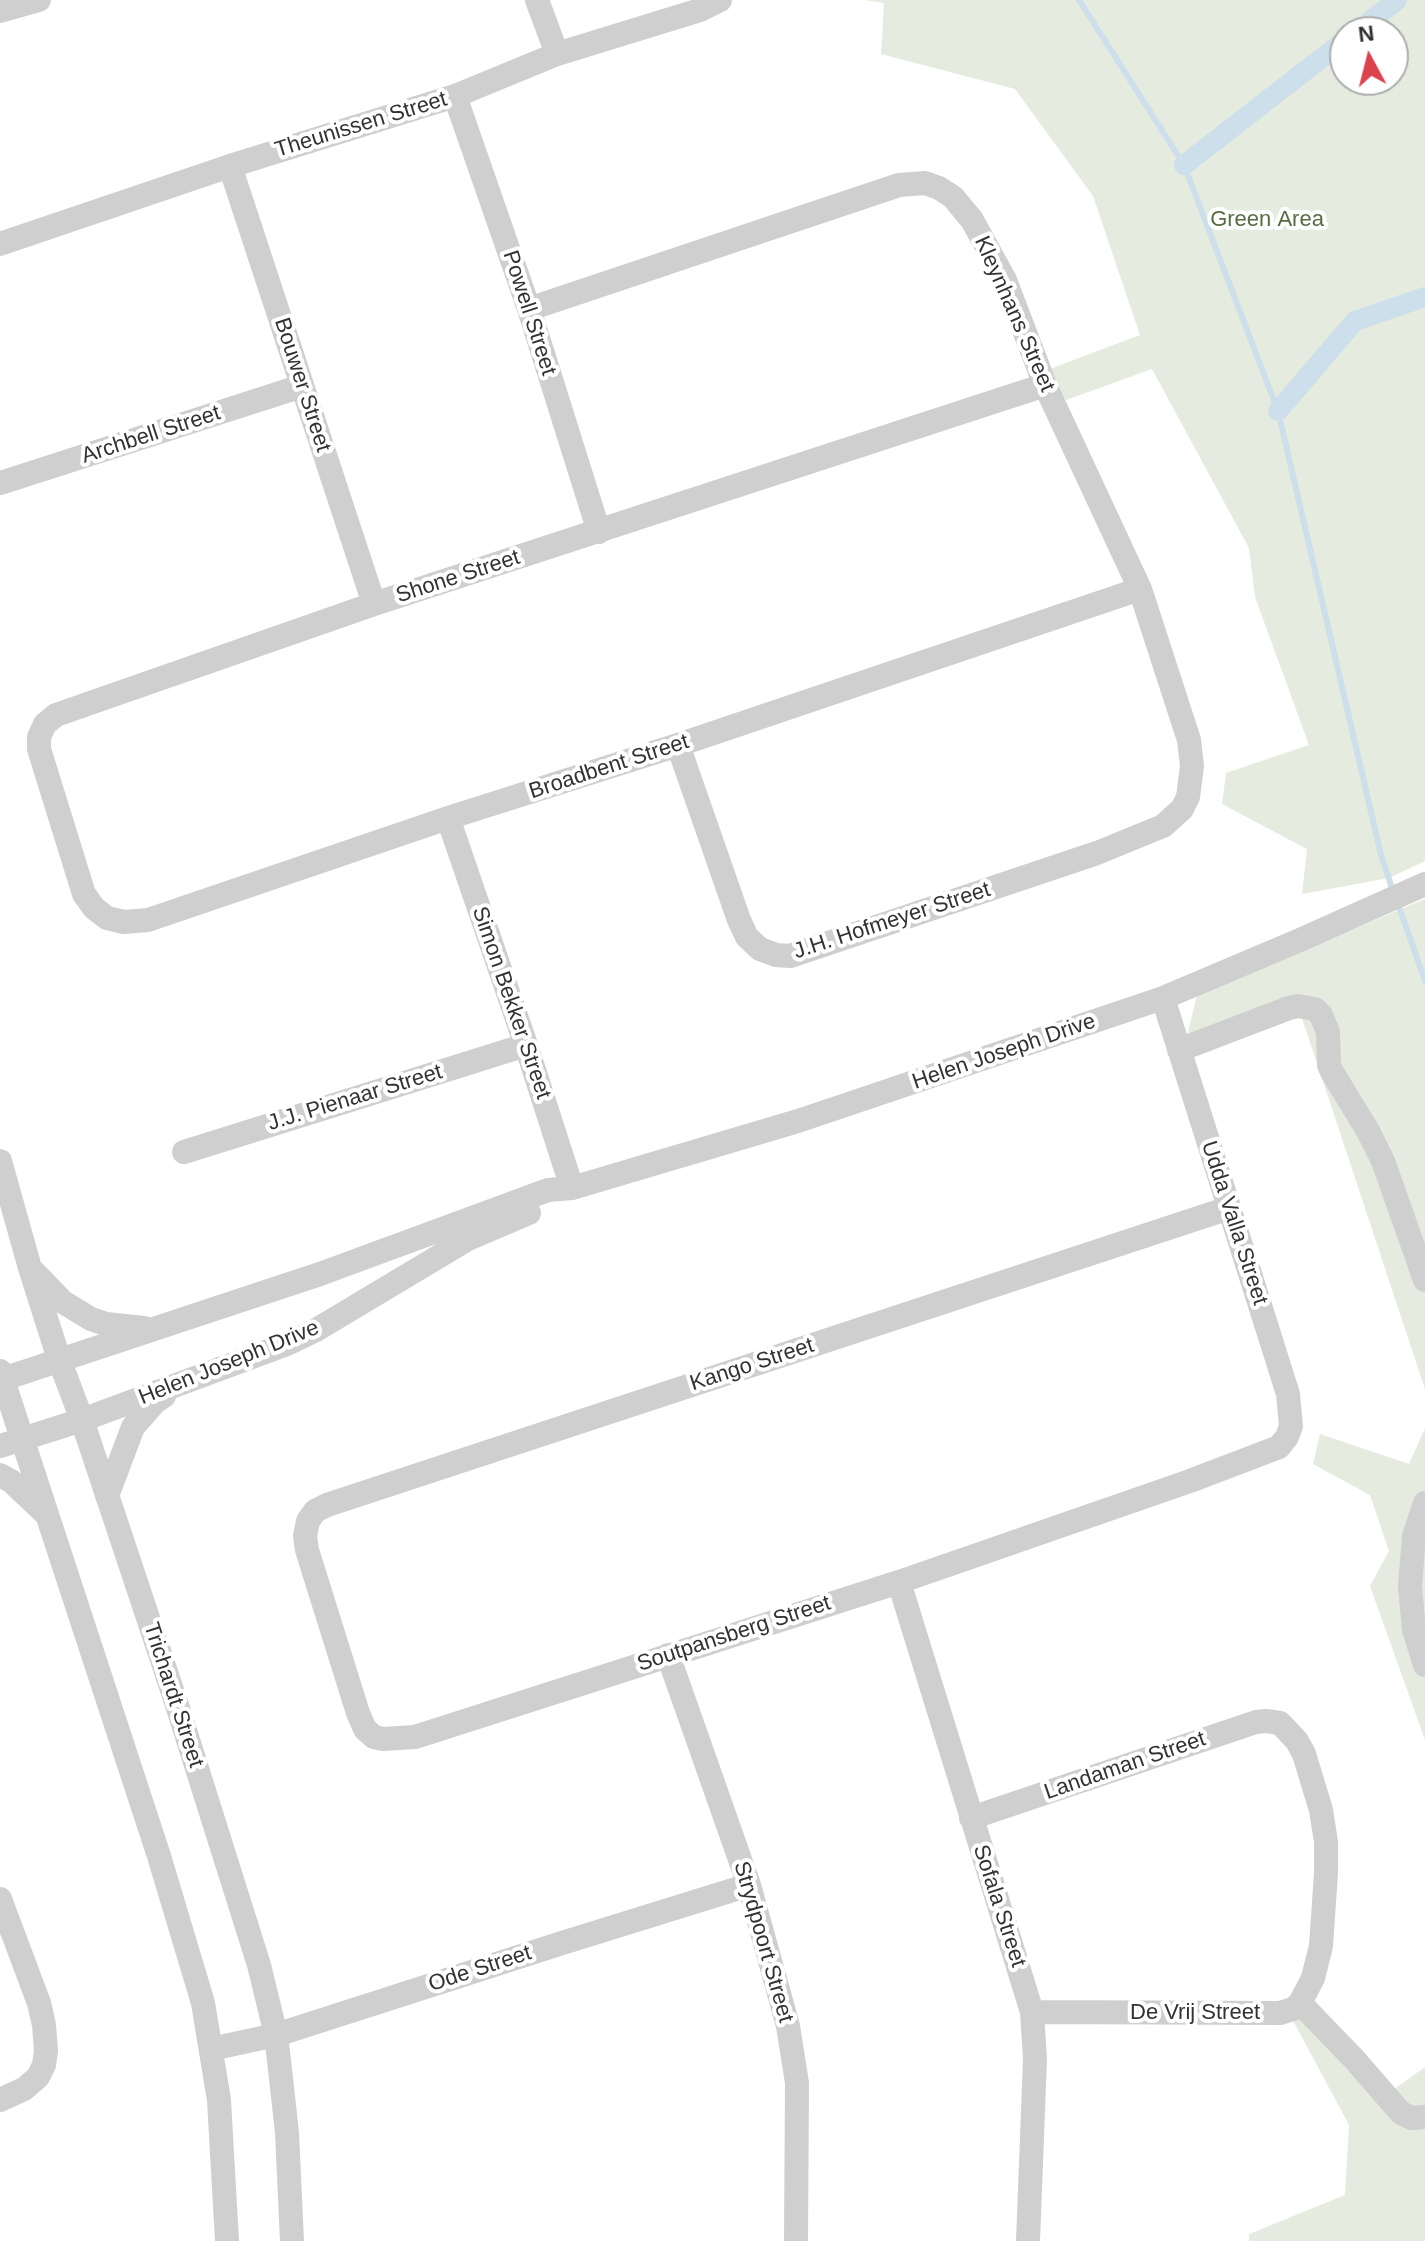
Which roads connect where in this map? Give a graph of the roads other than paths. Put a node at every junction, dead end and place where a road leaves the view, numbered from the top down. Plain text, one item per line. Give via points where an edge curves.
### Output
1 (39, 0) edge
2 (537, 0) edge
3 (720, 0) edge
4 (0, 11) edge
5 (557, 54) junction
6 (455, 96) junction
7 (230, 166) junction
8 (0, 244) edge
9 (529, 309) junction
10 (1045, 385) junction
11 (302, 386) junction
12 (0, 483) edge
13 (599, 532) junction
14 (1140, 589) junction
15 (374, 604) junction
16 (678, 745) junction
17 (1182, 809) joint
18 (448, 818) junction
19 (1425, 884) edge
20 (84, 894) joint
21 (1163, 998) junction
22 (526, 1045) junction
23 (1179, 1050) junction
24 (184, 1152) dead end
25 (0, 1161) edge
26 (572, 1188) junction
27 (1229, 1208) junction
28 (30, 1268) junction
29 (1425, 1280) edge
30 (157, 1329) junction
31 (59, 1359) junction
32 (1, 1377) edge
33 (179, 1385) junction
34 (82, 1420) junction
35 (24, 1438) junction
36 (0, 1446) edge
37 (1279, 1447) joint
38 (0, 1475) edge
39 (107, 1496) junction
40 (1425, 1503) edge
41 (48, 1515) junction
42 (307, 1550) joint
43 (899, 1582) junction
44 (668, 1655) junction
45 (1425, 1665) edge
46 (971, 1818) junction
47 (749, 1885) junction
48 (0, 1899) edge
49 (1300, 2003) junction
50 (1032, 2012) junction
51 (276, 2035) junction
52 (211, 2049) junction
53 (0, 2100) edge
54 (1425, 2117) edge
55 (227, 2241) edge
56 (292, 2241) edge
57 (796, 2241) edge
58 (1028, 2241) edge

1 - 4 street
2 - 5 street
3 - 5 street, Theunissen Street
5 - 6 street, Theunissen Street
6 - 7 street, Theunissen Street
6 - 9 street, Powell Street
7 - 8 street, Theunissen Street
7 - 11 street, Bouwer Street
9 - 10 street, Kleynhans Street via 899,185 925,183 953,197 985,240
9 - 13 street, Powell Street
10 - 13 street, Shone Street
10 - 14 street, Kleynhans Street
11 - 12 street, Archbell Street
11 - 15 street, Bouwer Street
13 - 15 street, Shone Street
14 - 16 street, Broadbent Street
14 - 17 street, Kleynhans Street via 1189,740 1191,784
15 - 20 street, Shone Street via 56,715 45,724 39,749
16 - 17 street, J.H. Hofmeyer Street via 739,920 747,937 776,955 790,956 1097,853 1163,826
16 - 18 street, Broadbent Street
18 - 20 street, Broadbent Street via 148,920 107,918
18 - 22 street, Simon Bekker Street
19 - 21 street, Helen Joseph Drive
21 - 23 street, Udda Valla Street
21 - 26 street, Helen Joseph Drive via 798,1121
22 - 24 street, J.J. Pienaar Street
22 - 26 street, Simon Bekker Street
23 - 27 street, Udda Valla Street
23 - 29 street via 1289,1008 1315,1009 1328,1032 1329,1065 1383,1161
25 - 28 street, Trichardt Street
26 - 30 street, Helen Joseph Drive via 548,1190
26 - 33 street, Helen Joseph Drive via 468,1239 316,1330
27 - 37 street, Udda Valla Street via 1288,1394 1291,1426
27 - 42 street, Kango Street via 327,1505 308,1521
28 - 30 street via 63,1302 91,1319
28 - 31 street, Trichardt Street
30 - 31 street, Helen Joseph Drive
31 - 32 street, Helen Joseph Drive
31 - 34 street, Trichardt Street
32 - 35 street
33 - 34 street, Helen Joseph Drive
33 - 39 street via 133,1427
34 - 35 street, Helen Joseph Drive
34 - 39 street, Trichardt Street
35 - 36 street, Helen Joseph Drive
35 - 41 street
37 - 43 street, Soutpansberg Street
38 - 41 street
39 - 51 street, Trichardt Street via 221,1837
40 - 45 street via 1414,1536 1410,1586 1414,1630
41 - 52 street via 180,1926
42 - 44 street, Soutpansberg Street via 358,1713 374,1737 415,1737
43 - 44 street, Soutpansberg Street
43 - 46 street, Sofala Street
44 - 47 street, Strydpoort Street
46 - 49 street, Landaman Street via 1240,1727 1280,1723 1304,1754 1326,1842 1321,1946
46 - 50 street, Sofala Street
47 - 51 street, Ode Street
47 - 57 street, Strydpoort Street via 788,2026 797,2083
48 - 53 street via 39,2003 46,2051 38,2077
49 - 50 street, De Vrij Street via 1270,2013
49 - 54 street via 1401,2113
50 - 58 street, Sofala Street
51 - 52 street, Ode Street
51 - 56 street, Trichardt Street
52 - 55 street

